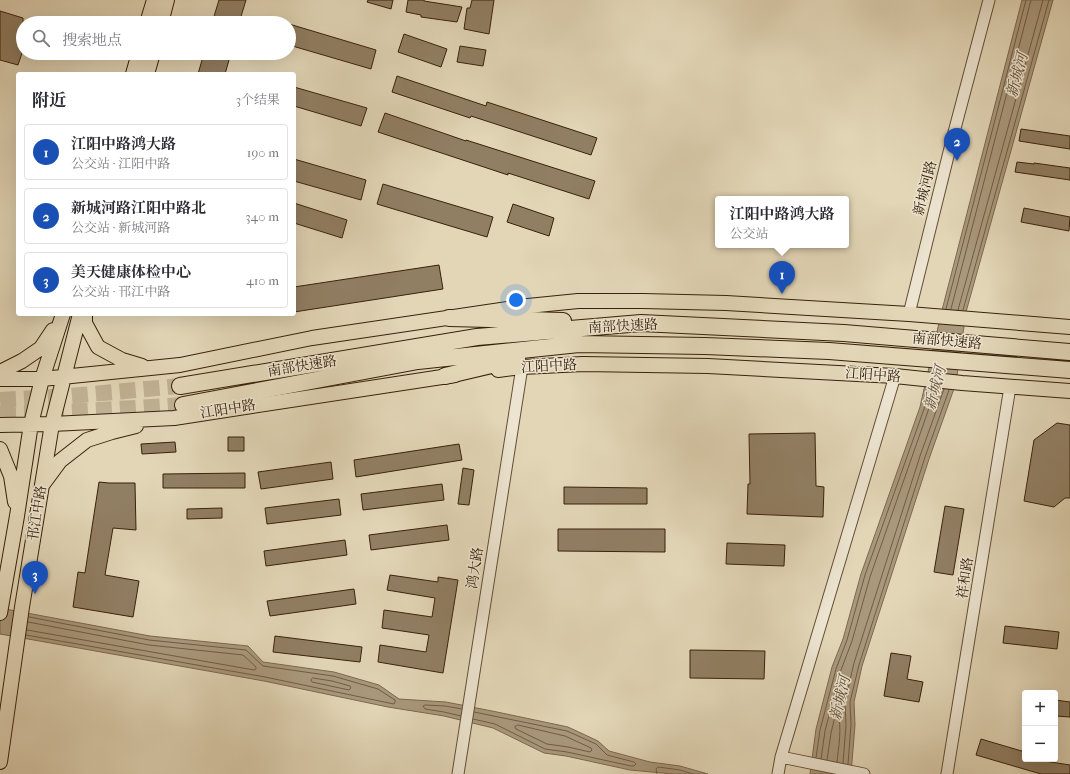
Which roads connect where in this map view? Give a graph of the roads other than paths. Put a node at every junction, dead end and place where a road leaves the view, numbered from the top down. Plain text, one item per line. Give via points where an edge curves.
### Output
1 (154, 0) edge
2 (167, 0) edge
3 (989, 0) edge
4 (149, 16) edge
5 (163, 16) edge
6 (137, 60) edge
7 (151, 60) edge
8 (133, 72) edge
9 (148, 72) edge
10 (909, 314) junction
11 (62, 316) edge
12 (63, 316) edge
13 (80, 316) edge
14 (85, 316) edge
15 (448, 318) junction
16 (640, 323) junction
17 (1070, 327) edge
18 (579, 344) junction
19 (1070, 345) edge
20 (1007, 347) junction
21 (1070, 352) edge
22 (1006, 365) junction
23 (522, 367) junction
24 (152, 368) junction
25 (1070, 370) edge
26 (0, 372) edge
27 (445, 376) junction
28 (895, 376) junction
29 (1070, 376) edge
30 (65, 377) junction
31 (0, 379) edge
32 (42, 379) junction
33 (180, 386) tunnel mouth
34 (1010, 387) junction
35 (1070, 391) edge
36 (178, 411) junction
37 (31, 424) junction
38 (52, 424) junction
39 (0, 425) edge
40 (0, 449) edge
41 (42, 486) junction
42 (18, 516) junction
43 (1, 608) edge
44 (781, 757) junction
45 (0, 762) edge
46 (458, 774) edge
47 (778, 774) edge
48 (863, 774) edge
49 (947, 774) edge

1 - 4 main road
2 - 5 main road
3 - 10 street, 新城河路
6 - 8 main road
7 - 9 main road
10 - 15 main road via 726,303 578,301
10 - 17 main road
11 - 26 main road via 41,348
12 - 32 main road, 邗江中路
13 - 30 main road, 邗江中路
14 - 24 main road via 85,323 98,347 122,360
15 - 16 highway
15 - 24 main road via 312,338 180,365
16 - 20 highway, 南部快速路 via 844,333
16 - 33 highway, 南部快速路 via 477,337
18 - 22 highway, 南部快速路 via 829,351
18 - 27 highway
18 - 36 highway, 南部快速路 via 418,360
19 - 20 highway
20 - 21 highway, 南部快速路
22 - 25 highway, 南部快速路
22 - 29 highway
23 - 27 main road, 江阳中路
23 - 28 main road, 江阳中路 via 583,364 708,366
23 - 46 street, 鸿大路
24 - 30 main road
27 - 36 main road, 江阳中路
28 - 34 main road, 江阳中路
28 - 44 street
30 - 32 main road
30 - 38 main road, 邗江中路
31 - 32 main road
32 - 37 main road, 邗江中路
34 - 35 main road, 江阳中路
34 - 49 street, 祥和路
36 - 38 main road, 江阳中路
36 - 41 main road via 87,440 60,462
37 - 38 main road, 江阳中路
37 - 39 main road, 江阳中路
37 - 42 main road, 邗江中路
38 - 41 main road, 邗江中路
40 - 42 main road via 11,476
41 - 45 main road, 邗江中路
42 - 43 main road, 邗江中路
44 - 47 street
44 - 48 street

